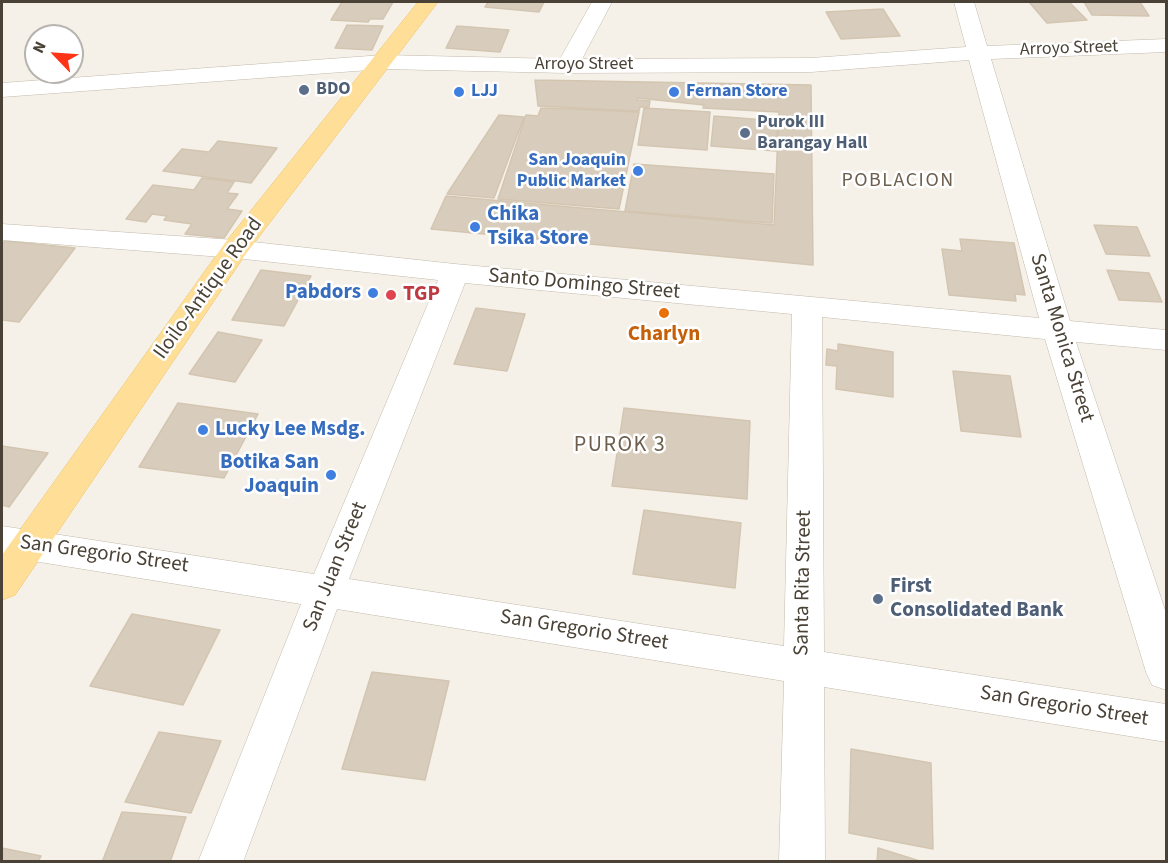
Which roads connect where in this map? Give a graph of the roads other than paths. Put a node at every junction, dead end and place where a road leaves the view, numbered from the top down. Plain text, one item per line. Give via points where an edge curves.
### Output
1 (428, 2) edge
2 (602, 2) edge
3 (963, 2) edge
4 (1167, 45) edge
5 (977, 52) junction
6 (383, 62) junction
7 (567, 66) junction
8 (2, 90) edge
9 (2, 232) edge
10 (235, 249) junction
11 (455, 273) junction
12 (807, 305) junction
13 (1057, 329) junction
14 (1167, 340) edge
15 (16, 542) edge
16 (2, 584) edge
17 (326, 589) junction
18 (802, 666) junction
19 (1167, 672) edge
20 (1167, 723) edge
21 (220, 861) edge
22 (802, 861) edge

1 - 6 main road, Iloilo-Antique Road
2 - 7 street
3 - 5 street, Santa Monica Street
4 - 5 street, Arroyo Street
5 - 7 street, Arroyo Street via 811,66
5 - 13 street, Santa Monica Street
6 - 7 street, Arroyo Street
6 - 8 street, Arroyo Street
6 - 10 main road, Iloilo-Antique Road
9 - 10 street, Santo Domingo Street
10 - 11 street, Santo Domingo Street
10 - 15 main road, Iloilo-Antique Road
11 - 12 street, Santo Domingo Street
11 - 17 street, San Juan Street
12 - 13 street, Santo Domingo Street
12 - 18 street, Santa Rita Street
13 - 14 street, Santo Domingo Street
13 - 19 street, Santa Monica Street
15 - 16 main road, Iloilo-Antique Road
15 - 17 street, San Gregorio Street
17 - 18 street, San Gregorio Street
17 - 21 street, San Juan Street
18 - 20 street, San Gregorio Street
18 - 22 street, Santa Rita Street

